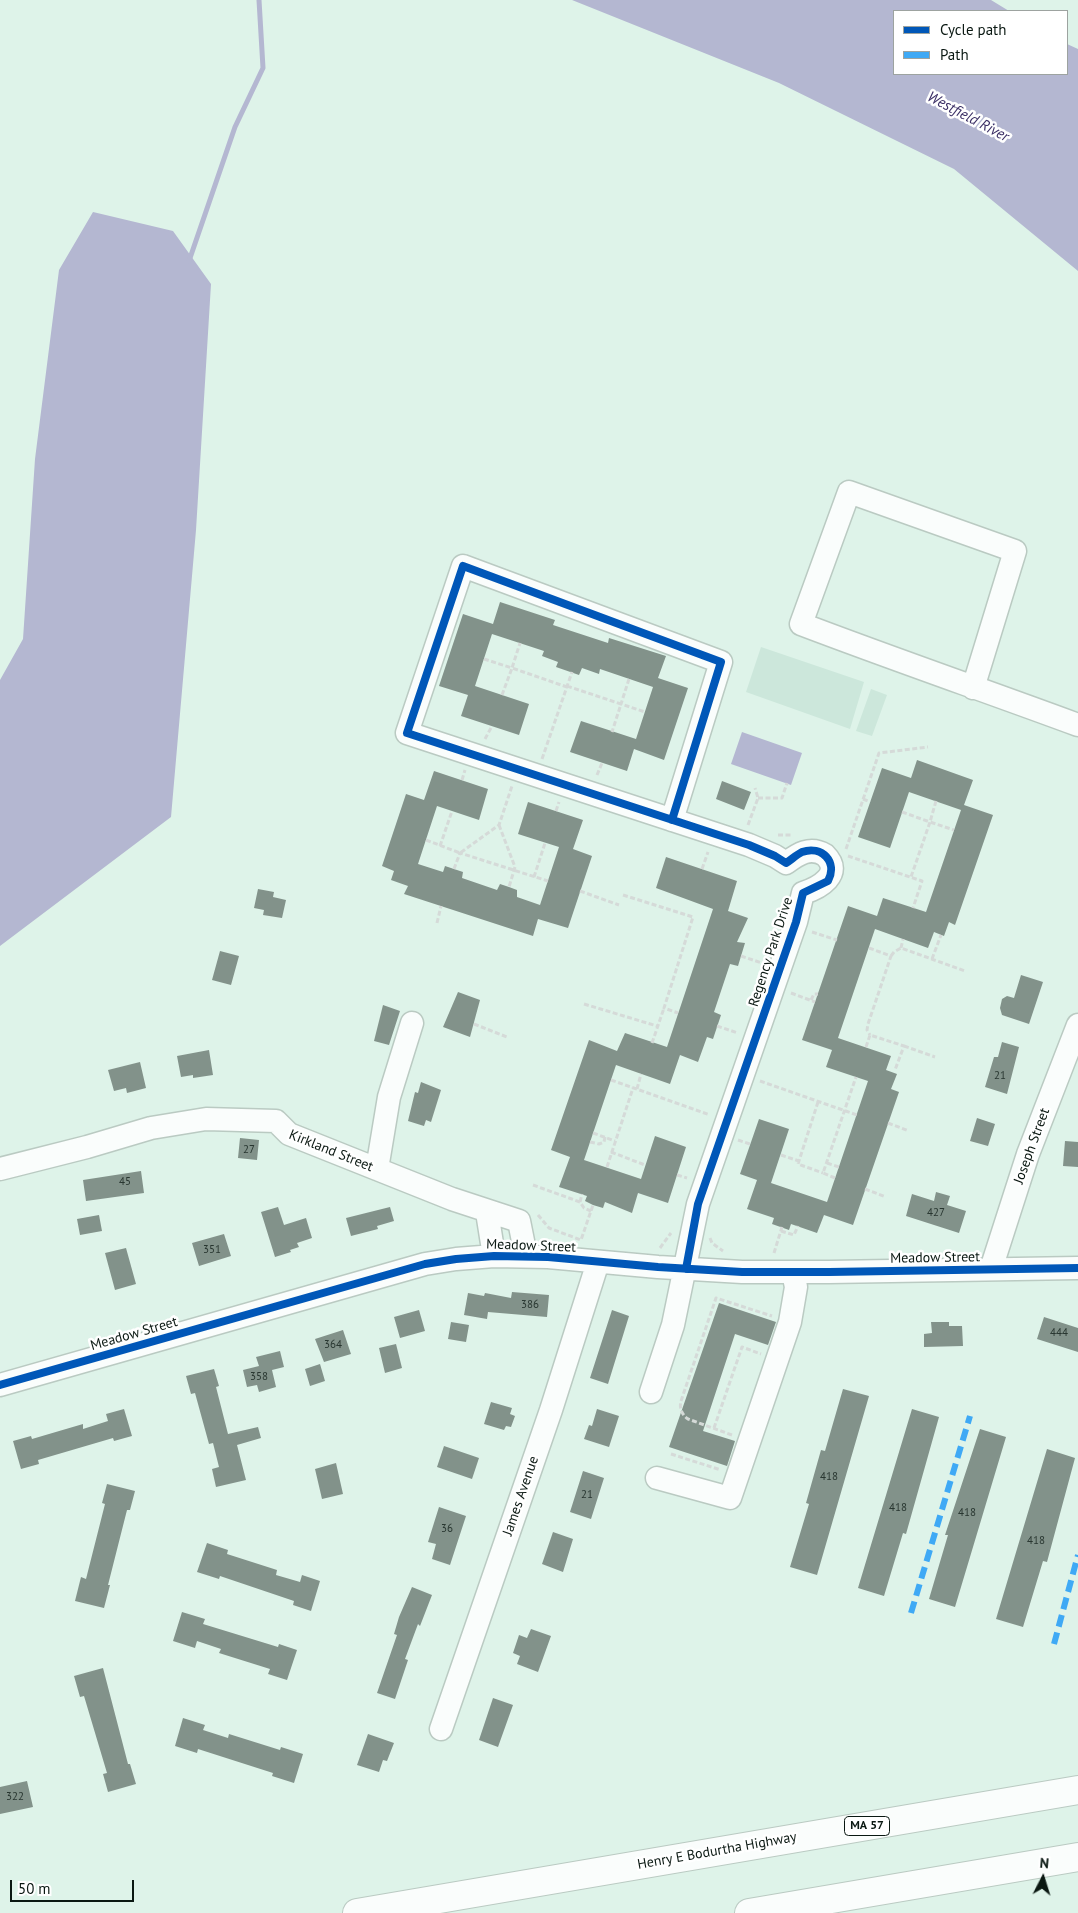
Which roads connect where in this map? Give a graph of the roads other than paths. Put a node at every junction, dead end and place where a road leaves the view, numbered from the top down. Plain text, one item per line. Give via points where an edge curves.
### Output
1 (973, 688) junction
2 (1078, 725) edge
3 (672, 820) junction
4 (412, 1023) dead end
5 (1078, 1025) edge
6 (0, 1169) edge
7 (376, 1169) junction
8 (487, 1212) junction
9 (494, 1256) junction
10 (526, 1256) junction
11 (598, 1262) junction
12 (1078, 1268) edge
13 (686, 1269) junction
14 (991, 1270) junction
15 (794, 1273) junction
16 (0, 1385) edge
17 (651, 1392) dead end
18 (657, 1478) dead end
19 (441, 1728) dead end
20 (1078, 1790) edge
21 (1078, 1857) edge
22 (357, 1913) edge
23 (749, 1913) edge

1 - 1 street via 1015,550 849,492 802,624
1 - 2 street
3 - 3 street, Regency Park Drive via 407,733 463,566 721,662
3 - 13 street, Regency Park Drive via 767,852 786,863 804,852 819,852 828,857 832,870 828,881 803,893 743,1075 715,1117
4 - 7 street via 389,1097
5 - 14 street, Joseph Street via 1028,1154
6 - 7 street, Kirkland Street via 151,1128 206,1119 236,1118 276,1121 289,1134
7 - 8 street, Kirkland Street
8 - 9 street
8 - 10 street, Kirkland Street via 519,1221
9 - 10 street, Meadow Street
9 - 16 street, Meadow Street via 425,1264
10 - 11 street, Meadow Street
11 - 13 street, Meadow Street
11 - 19 street, James Avenue via 551,1410
12 - 14 street, Meadow Street
13 - 15 street, Meadow Street
13 - 17 street, Regency Park Drive via 673,1325
14 - 15 street, Meadow Street
15 - 18 street via 796,1287 790,1322 730,1498
20 - 22 highway, Henry E Bodurtha Highway / MA 57
21 - 23 highway

